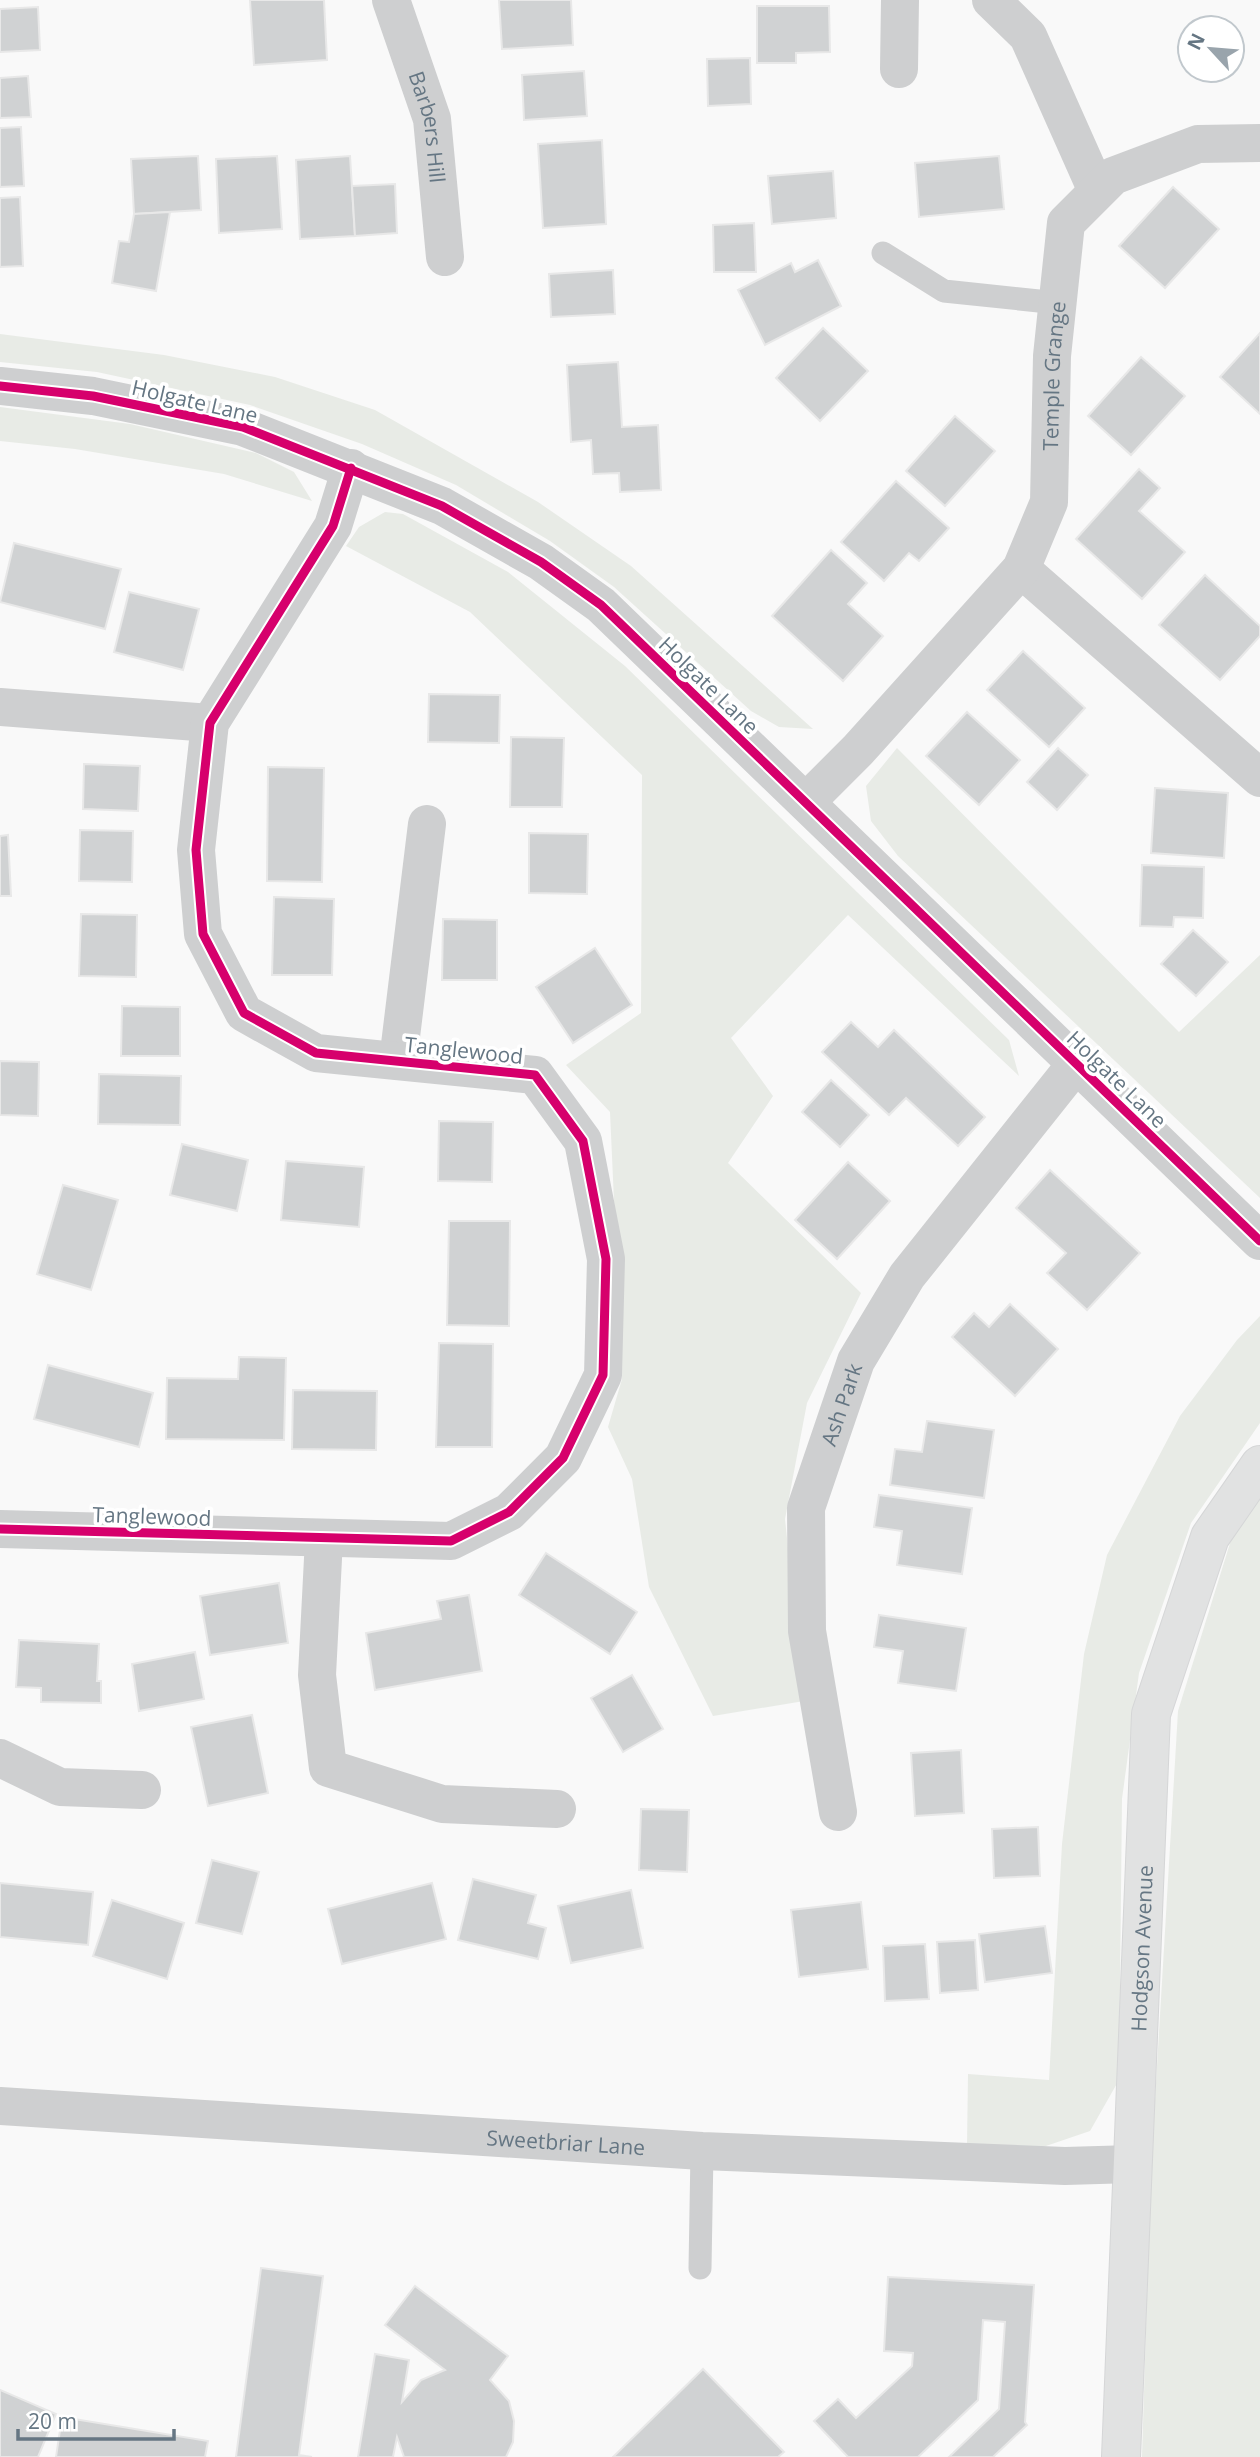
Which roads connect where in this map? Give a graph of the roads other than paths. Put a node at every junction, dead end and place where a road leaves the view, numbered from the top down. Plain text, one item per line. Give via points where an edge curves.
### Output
1 (391, 0) edge
2 (900, 0) edge
3 (991, 0) edge
4 (899, 69) dead end
5 (1260, 143) edge
6 (1097, 191) junction
7 (884, 253) dead end
8 (445, 257) dead end
9 (1058, 303) junction
10 (0, 386) edge
11 (351, 468) junction
12 (1021, 569) junction
13 (0, 707) edge
14 (209, 723) junction
15 (1260, 778) edge
16 (806, 802) junction
17 (427, 824) dead end
18 (398, 1061) junction
19 (1076, 1064) junction
20 (1260, 1241) edge
21 (1260, 1465) edge
22 (0, 1529) edge
23 (324, 1539) junction
24 (0, 1758) edge
25 (142, 1790) dead end
26 (557, 1809) dead end
27 (838, 1812) dead end
28 (0, 2106) edge
29 (702, 2151) junction
30 (1133, 2164) junction
31 (700, 2268) dead end
32 (1121, 2457) edge

1 - 8 street, Barbers Hill via 432,119
2 - 4 street
3 - 6 street via 1028,36
5 - 6 street, Temple Grange via 1198,144 1113,176
6 - 9 street, Temple Grange via 1066,223
7 - 9 lane via 944,291
9 - 12 street, Temple Grange via 1052,356 1049,502
10 - 11 street, Holgate Lane via 93,396 243,427
11 - 14 street, Tanglewood via 333,526
11 - 16 street, Holgate Lane via 442,506 541,562 601,605
12 - 15 street
12 - 16 street, Temple Grange
13 - 14 street
14 - 18 street, Tanglewood via 196,850 203,934 244,1013 316,1053
16 - 19 street, Holgate Lane
17 - 18 street, Tanglewood
18 - 23 street, Tanglewood via 536,1075 583,1141 606,1259 603,1375 563,1458 509,1512 451,1541
19 - 20 street, Holgate Lane
19 - 27 street, Ash Park via 907,1276 856,1361 806,1508 807,1632
21 - 30 street, Hodgson Avenue via 1210,1536 1151,1714
22 - 23 street, Tanglewood
23 - 26 street via 317,1675 328,1768 442,1804
24 - 25 street via 60,1787
28 - 29 street, Sweetbriar Lane
29 - 30 street, Sweetbriar Lane via 1065,2166
29 - 31 lane
30 - 32 street, Hodgson Avenue

